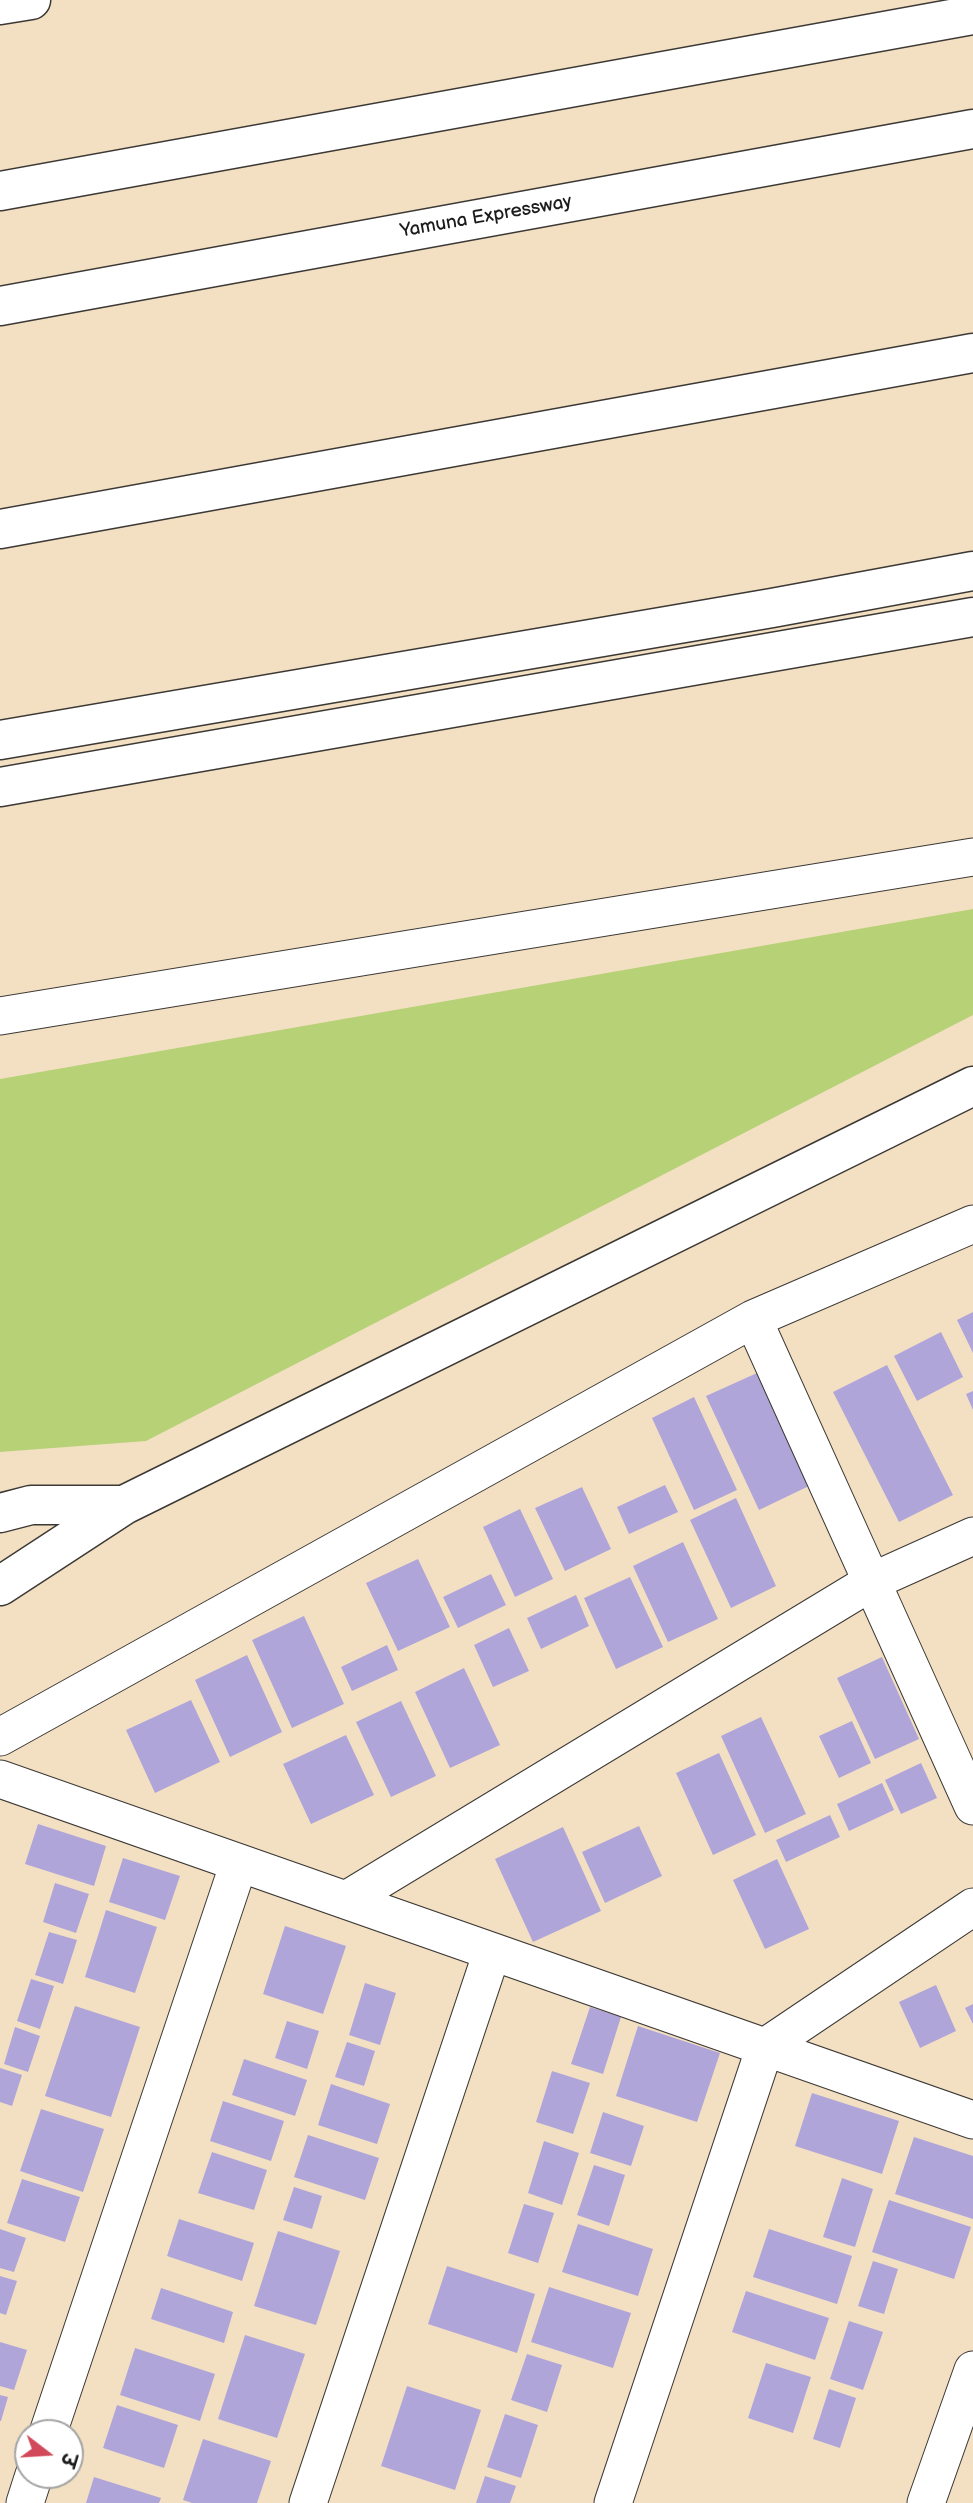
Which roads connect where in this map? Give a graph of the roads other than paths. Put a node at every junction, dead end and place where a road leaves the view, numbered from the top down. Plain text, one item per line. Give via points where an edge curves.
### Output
1 (31, 0) edge
2 (0, 5) edge
3 (973, 15) edge
4 (973, 129) edge
5 (0, 191) edge
6 (0, 306) edge
7 (973, 353) edge
8 (0, 529) edge
9 (973, 571) edge
10 (973, 617) edge
11 (0, 740) edge
12 (0, 787) edge
13 (973, 857) edge
14 (0, 1016) edge
15 (973, 1086) edge
16 (973, 1224) edge
17 (753, 1319) junction
18 (124, 1505) junction
19 (0, 1513) edge
20 (973, 1536) edge
21 (873, 1581) junction
22 (0, 1586) edge
23 (0, 1737) edge
24 (0, 1779) edge
25 (973, 1806) edge
26 (239, 1863) junction
27 (346, 1900) junction
28 (973, 1907) edge
29 (492, 1952) junction
30 (765, 2047) junction
31 (973, 2120) edge
32 (973, 2370) edge
33 (53, 2419) edge
34 (308, 2503) edge
35 (613, 2503) edge
36 (926, 2503) edge

1 - 2 main road
3 - 5 main road
4 - 6 main road, Yamuna Expressway
7 - 8 main road
9 - 11 main road
10 - 12 main road
13 - 14 street
15 - 18 main road
16 - 17 street
17 - 21 street
17 - 23 street
18 - 19 main road via 31,1505
18 - 22 main road
20 - 21 street
21 - 25 street
21 - 27 street
24 - 26 street
26 - 27 street
26 - 33 street
27 - 29 street
28 - 30 street
29 - 30 street
29 - 34 street
30 - 31 street
30 - 35 street
32 - 36 street

